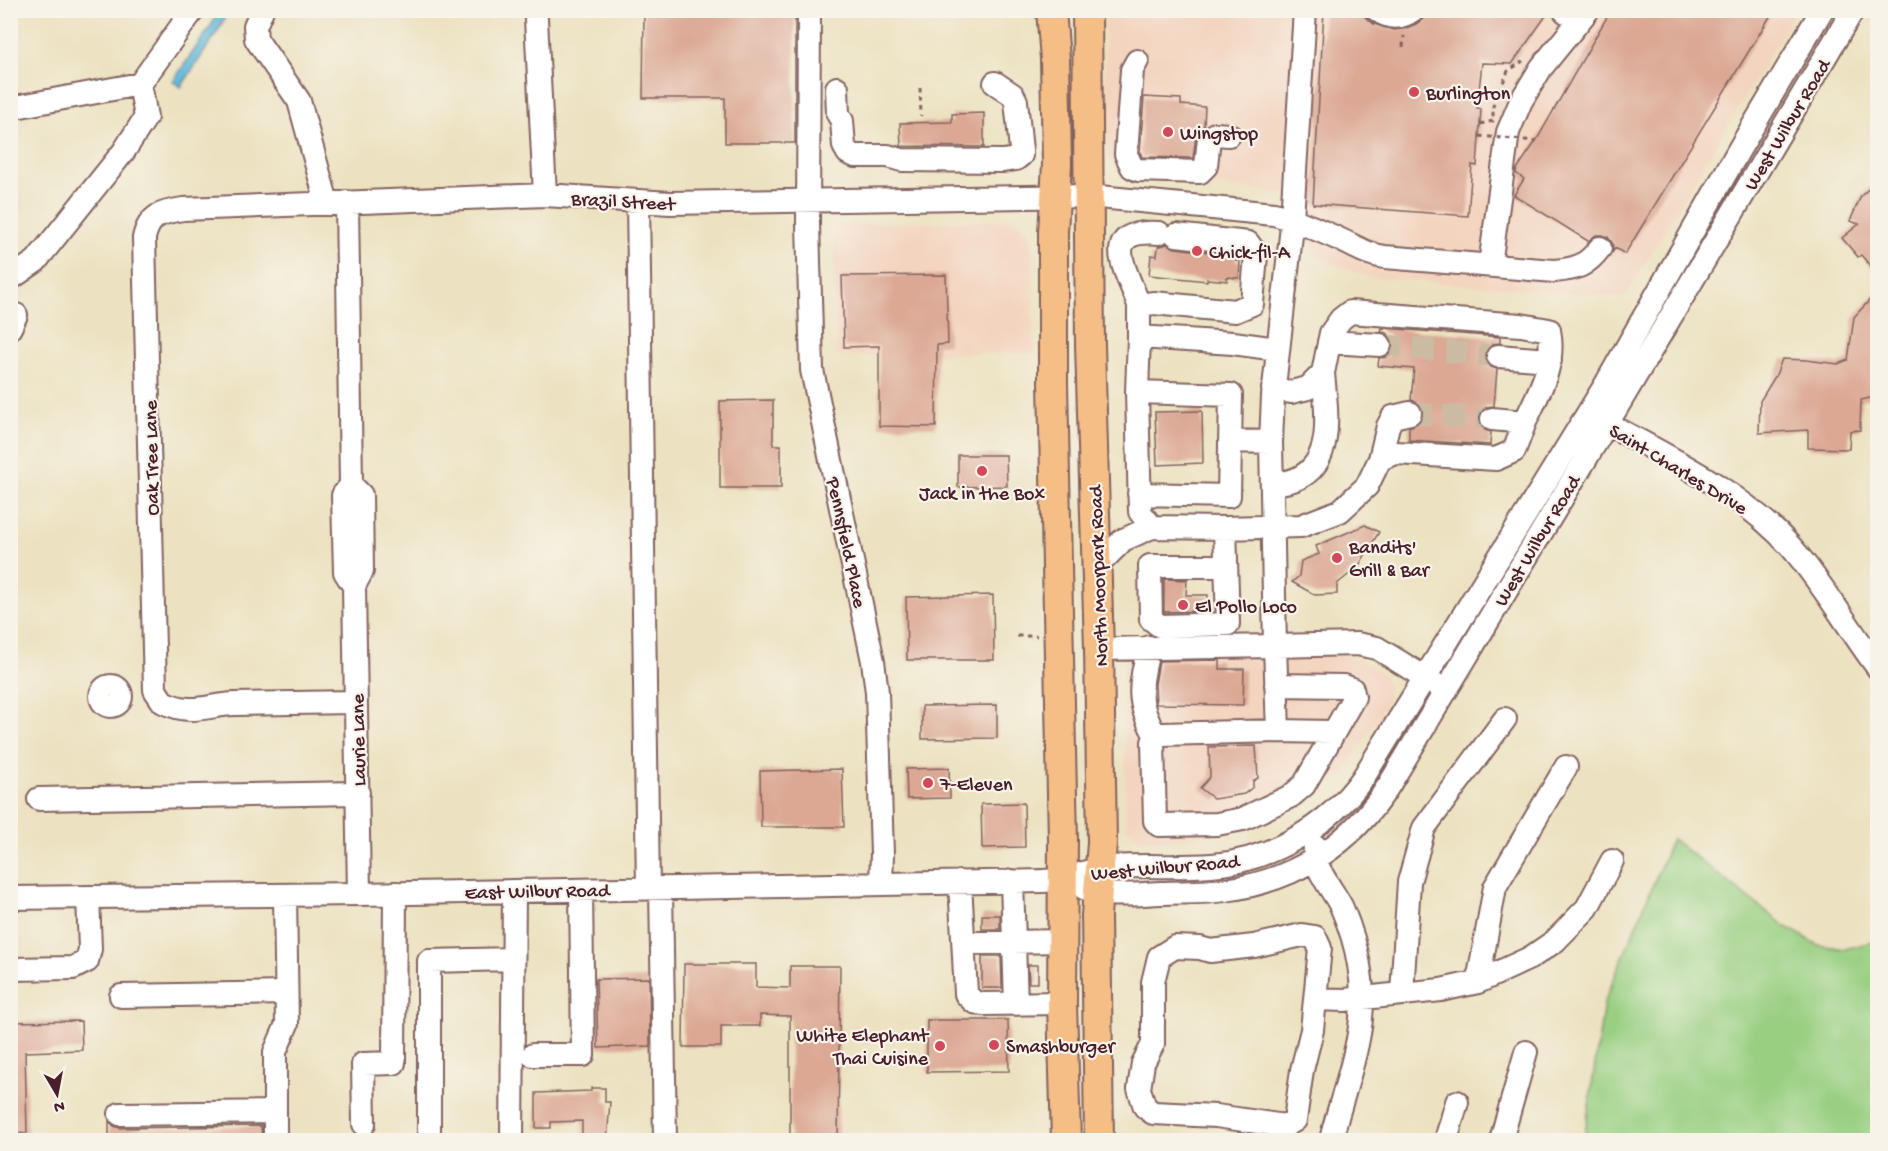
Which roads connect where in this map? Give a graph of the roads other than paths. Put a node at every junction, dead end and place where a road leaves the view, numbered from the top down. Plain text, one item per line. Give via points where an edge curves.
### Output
1 (193, 10) edge
2 (262, 10) edge
3 (809, 10) edge
4 (1051, 10) edge
5 (1087, 10) edge
6 (1305, 10) edge
7 (1377, 10) edge
8 (1413, 10) edge
9 (1822, 10) edge
10 (1853, 10) edge
11 (1573, 11) edge
12 (536, 19) dead end
13 (1137, 61) dead end
14 (995, 83) dead end
15 (140, 84) junction
16 (837, 88) dead end
17 (10, 108) edge
18 (1229, 135) dead end
19 (545, 195) junction
20 (1055, 196) junction
21 (1089, 196) junction
22 (809, 201) junction
23 (638, 202) junction
24 (337, 203) junction
25 (158, 215) joint
26 (1292, 219) junction
27 (1600, 248) dead end
28 (1490, 265) junction
29 (10, 279) edge
30 (1140, 305) junction
31 (1235, 311) junction
32 (1139, 337) junction
33 (1329, 342) junction
34 (1233, 343) junction
35 (1380, 345) tunnel mouth
36 (1277, 349) junction
37 (1498, 356) tunnel mouth
38 (1550, 360) junction
39 (1323, 373) junction
40 (1273, 389) junction
41 (1137, 393) junction
42 (1410, 413) tunnel mouth
43 (1597, 418) junction
44 (1492, 419) tunnel mouth
45 (1525, 422) junction
46 (1230, 441) junction
47 (1271, 442) junction
48 (1380, 459) junction
49 (1273, 484) junction
50 (1139, 494) junction
51 (1152, 527) junction
52 (1274, 527) junction
53 (1225, 528) junction
54 (1226, 566) dead end
55 (1095, 567) junction
56 (1275, 646) junction
57 (1149, 647) junction
58 (1099, 649) junction
59 (1878, 668) edge
60 (1424, 677) junction
61 (1276, 684) junction
62 (118, 690) dead end
63 (1445, 691) junction
64 (159, 692) junction
65 (356, 702) junction
66 (1505, 719) dead end
67 (1278, 731) junction
68 (1333, 732) junction
69 (1156, 736) junction
70 (1566, 767) dead end
71 (358, 793) junction
72 (1351, 795) junction
73 (39, 799) dead end
74 (1315, 859) junction
75 (1612, 861) dead end
76 (1063, 879) junction
77 (1012, 881) junction
78 (1098, 881) junction
79 (960, 882) junction
80 (881, 884) junction
81 (655, 888) junction
82 (581, 890) junction
83 (514, 891) junction
84 (395, 893) junction
85 (359, 894) junction
86 (285, 895) junction
87 (88, 897) junction
88 (10, 898) edge
89 (1063, 941) junction
90 (1014, 942) junction
91 (964, 943) junction
92 (513, 958) junction
93 (10, 969) edge
94 (1478, 981) junction
95 (286, 993) junction
96 (1402, 993) junction
97 (121, 996) dead end
98 (1316, 999) junction
99 (1362, 999) junction
100 (1062, 1003) junction
101 (1016, 1004) junction
102 (1526, 1052) dead end
103 (533, 1055) dead end
104 (1457, 1102) dead end
105 (275, 1112) junction
106 (120, 1114) dead end
107 (364, 1124) dead end
108 (429, 1131) dead end
109 (275, 1140) edge
110 (512, 1140) edge
111 (665, 1140) edge
112 (1066, 1140) edge
113 (1099, 1140) edge
114 (1331, 1140) edge
115 (1446, 1140) edge
116 (1501, 1140) edge

1 - 15 street
2 - 24 street, Laurie Lane via 255,26 256,39 299,101
3 - 22 street, Pennsfield Place
4 - 20 main road, North Moorpark Road
5 - 21 main road, North Moorpark Road
6 - 26 street
7 - 8 street via 1396,18
9 - 43 street, West Wilbur Road
10 - 43 street, West Wilbur Road
11 - 28 street via 1521,101 1508,132
12 - 19 street
13 - 18 street via 1132,70 1126,154 1132,167 1200,172 1206,165 1209,138 1215,134
14 - 16 street via 1013,94 1016,101 1021,155 1016,159 839,165 834,157 832,121 838,114
15 - 17 street
15 - 29 street via 144,122 36,261
19 - 23 street, Brazil Street
19 - 24 street, Brazil Street
20 - 21 street, Brazil Street
20 - 22 street, Brazil Street
20 - 76 main road, North Moorpark Road via 1053,383
21 - 26 street, Brazil Street
21 - 55 main road, North Moorpark Road
22 - 23 street, Brazil Street
22 - 80 street, Pennsfield Place via 812,370 878,692
23 - 81 street
24 - 25 street, Brazil Street via 183,209
24 - 65 street, Laurie Lane via 351,485 343,495 345,572 354,586
25 - 64 street, Oak Tree Lane via 147,225 144,238
26 - 28 street, Brazil Street via 1373,255
26 - 36 street
27 - 28 street, Brazil Street via 1591,260 1571,270
30 - 31 street
30 - 31 street via 1121,260 1121,248 1131,236 1144,232 1248,243 1256,254 1252,304
30 - 32 street
31 - 34 street
32 - 34 street
32 - 41 street
33 - 35 street
33 - 38 street via 1331,333 1350,312 1521,325 1549,330
33 - 39 street
34 - 36 street
36 - 40 street
37 - 38 street
38 - 45 street via 1549,371
39 - 40 street via 1308,388 1292,392
39 - 49 street via 1327,425 1320,457 1310,471 1295,480
40 - 47 street
41 - 46 street via 1231,395
41 - 50 street
42 - 48 street via 1393,417
43 - 59 street, Saint Charles Drive via 1732,496 1769,526 1792,549
43 - 60 street, West Wilbur Road
43 - 63 street, West Wilbur Road
44 - 45 street
45 - 48 street via 1514,451 1496,459 1396,453
46 - 47 street
46 - 50 street via 1229,496
47 - 49 street
48 - 52 street via 1367,486 1340,511 1301,526
49 - 52 street
50 - 51 street via 1140,512
51 - 53 street
51 - 55 street via 1123,540
52 - 53 street
52 - 56 street
53 - 54 street
55 - 58 main road, North Moorpark Road
56 - 57 street
56 - 60 street via 1357,644 1377,648
56 - 61 street
57 - 58 street
57 - 69 street via 1141,696 1145,718
58 - 78 main road, North Moorpark Road via 1102,843
60 - 63 street
60 - 72 street, West Wilbur Road
61 - 67 street
61 - 68 street via 1352,689 1354,697
62 - 64 street via 131,684
63 - 74 street, West Wilbur Road via 1379,801 1358,827
64 - 65 street via 183,709 199,710 232,704
65 - 71 street, Laurie Lane
66 - 96 street via 1424,828 1408,882
67 - 68 street
67 - 69 street
68 - 69 street via 1304,785 1291,796 1243,819 1164,826 1155,820
70 - 94 street via 1495,887
71 - 73 street
71 - 85 street, Laurie Lane
72 - 74 street via 1353,807 1316,840
72 - 78 street, West Wilbur Road via 1330,815 1270,851 1243,860
74 - 78 street, West Wilbur Road via 1269,880 1225,890
74 - 99 street via 1351,932 1360,966
75 - 94 street via 1587,908 1555,941 1530,958
76 - 77 street, East Wilbur Road
76 - 78 street, West Wilbur Road
76 - 89 main road, North Moorpark Road
77 - 79 street, East Wilbur Road
77 - 90 street
78 - 113 main road, North Moorpark Road
79 - 80 street, East Wilbur Road
79 - 91 street
80 - 81 street, East Wilbur Road
81 - 82 street, East Wilbur Road
81 - 111 street
82 - 83 street, East Wilbur Road
82 - 103 street via 583,1054
83 - 84 street, East Wilbur Road
83 - 92 street
84 - 85 street, East Wilbur Road
84 - 107 street via 394,1063 363,1064
85 - 86 street, East Wilbur Road
86 - 87 street, East Wilbur Road
86 - 95 street
87 - 88 street, East Wilbur Road
87 - 93 street via 87,961 73,968
89 - 90 street
89 - 100 main road, North Moorpark Road
90 - 91 street
90 - 101 street
91 - 101 street via 966,994 974,1002
92 - 108 street via 429,960
92 - 110 street
94 - 96 street via 1441,990
95 - 97 street
95 - 105 street via 287,1024 275,1052
96 - 99 street
98 - 98 street via 1295,1120 1285,1126 1216,1116 1153,1113 1146,1107 1139,1089 1143,1063 1152,1044 1153,982 1159,957 1169,950 1183,947 1210,951 1302,935 1315,937 1320,948
98 - 99 street
99 - 114 street via 1356,1056
100 - 101 street
100 - 112 main road, North Moorpark Road
102 - 116 street
104 - 115 street
105 - 106 street
105 - 109 street

